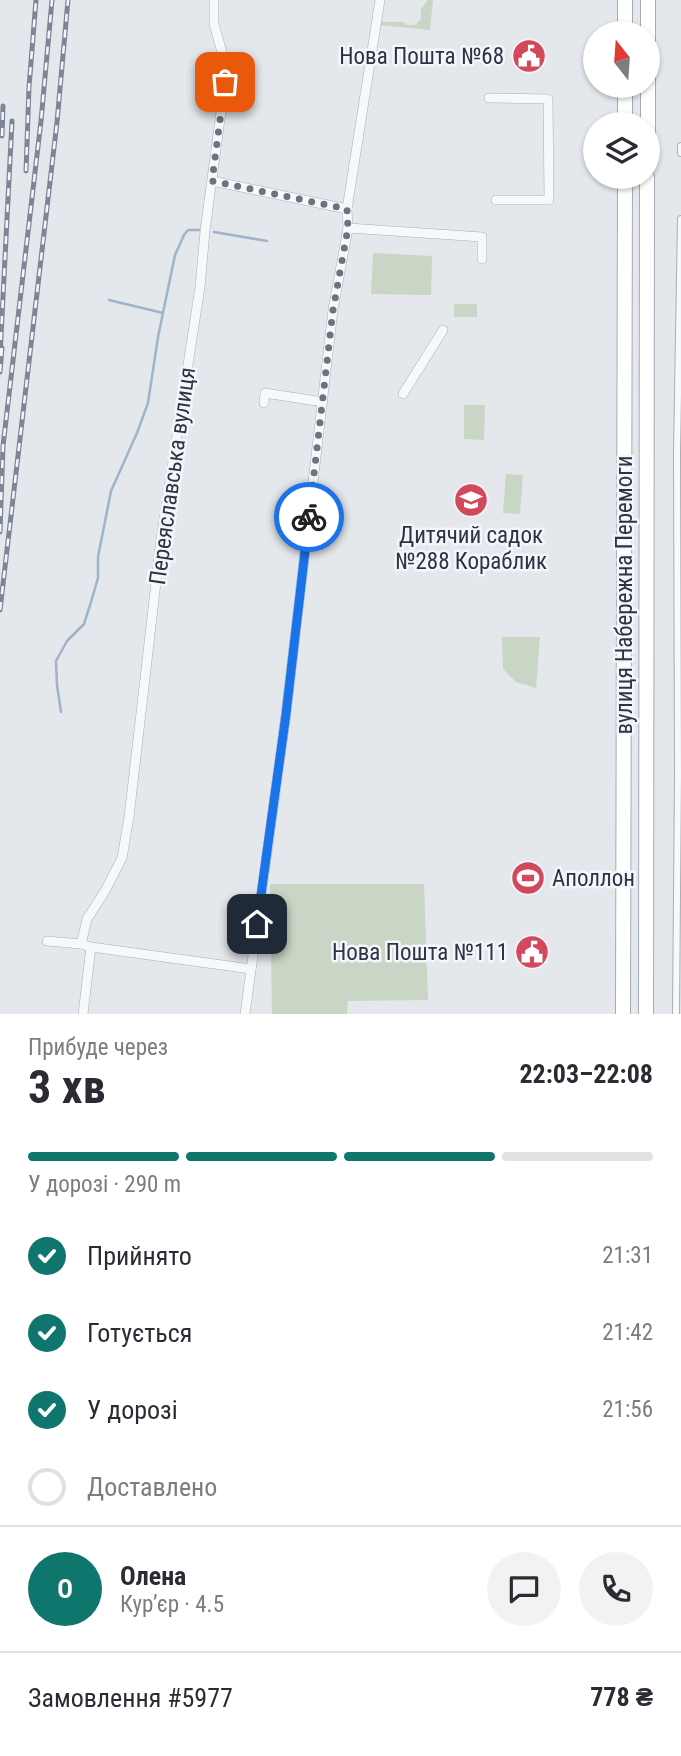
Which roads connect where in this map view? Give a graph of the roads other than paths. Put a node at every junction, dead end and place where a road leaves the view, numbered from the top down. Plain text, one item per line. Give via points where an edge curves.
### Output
1 (215, 0) edge
2 (380, 0) edge
3 (625, 0) edge
4 (648, 0) edge
5 (625, 21) edge
6 (489, 98) dead end
7 (648, 112) edge
8 (681, 146) edge
9 (681, 153) edge
10 (212, 181) junction
11 (625, 189) edge
12 (648, 189) edge
13 (496, 200) dead end
14 (347, 209) junction
15 (681, 219) edge
16 (348, 228) junction
17 (482, 259) dead end
18 (443, 330) dead end
19 (625, 380) junction
20 (648, 380) junction
21 (403, 394) dead end
22 (323, 402) junction
23 (264, 403) dead end
24 (47, 941) dead end
25 (86, 945) junction
26 (624, 948) junction
27 (646, 948) junction
28 (251, 969) junction
29 (83, 1014) edge
30 (245, 1014) edge
31 (623, 1014) edge
32 (646, 1014) edge
33 (676, 1014) edge

1 - 10 street, Переяславська вулиця via 214,24 225,82
2 - 14 street
3 - 5 main road
4 - 7 main road
6 - 13 street via 548,99 549,200
8 - 9 street
10 - 14 street
10 - 25 street, Переяславська вулиця via 161,539 129,817 122,858 87,919
11 - 19 main road, вулиця Набережна Перемоги
12 - 20 main road, вулиця Набережна Перемоги
14 - 16 street
15 - 33 street
16 - 17 street via 482,237
16 - 22 street
18 - 21 street
19 - 20 main road
19 - 26 main road, вулиця Набережна Перемоги
20 - 27 main road, вулиця Набережна Перемоги
22 - 23 street via 265,393
22 - 28 street
24 - 25 street
25 - 28 street
25 - 29 street, Переяславська вулиця
26 - 27 main road
26 - 31 main road, вулиця Набережна Перемоги
27 - 32 main road, вулиця Набережна Перемоги
28 - 30 street

